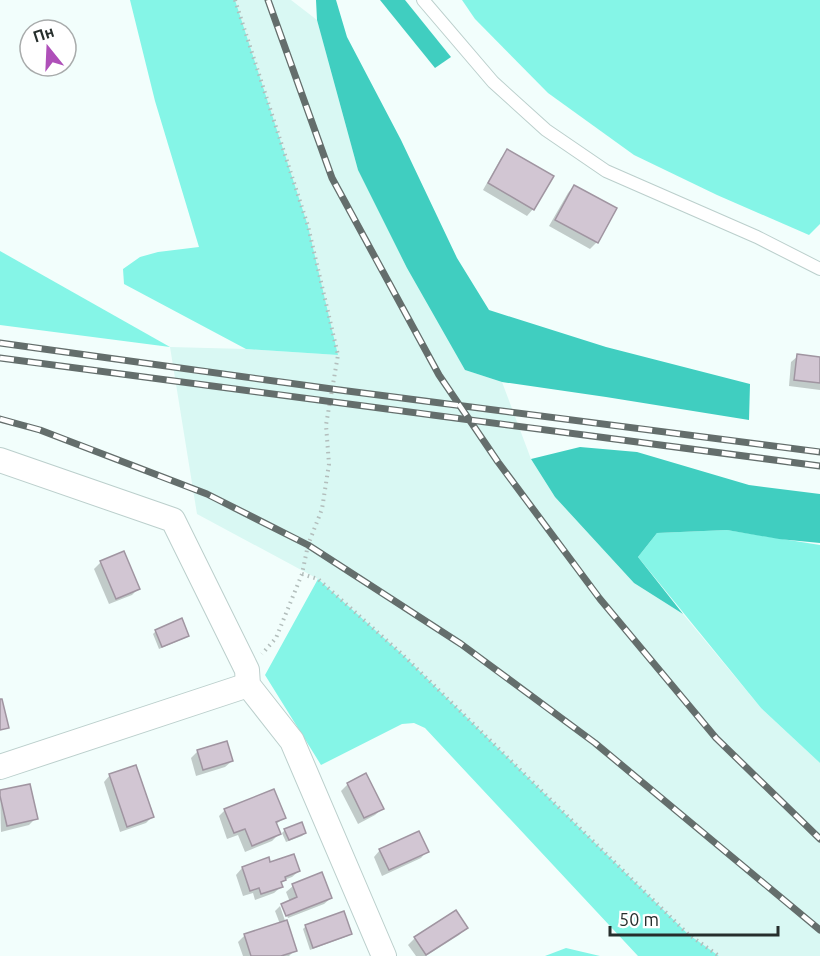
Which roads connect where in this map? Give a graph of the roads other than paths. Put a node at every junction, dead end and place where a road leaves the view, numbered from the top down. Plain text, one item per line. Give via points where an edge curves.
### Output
1 (423, 0) edge
2 (820, 269) edge
3 (0, 460) edge
4 (248, 677) junction
5 (0, 767) edge
6 (384, 956) edge

1 - 2 lane via 493,82 546,130 606,171
3 - 4 street via 173,520
4 - 5 street
4 - 6 street via 291,741

